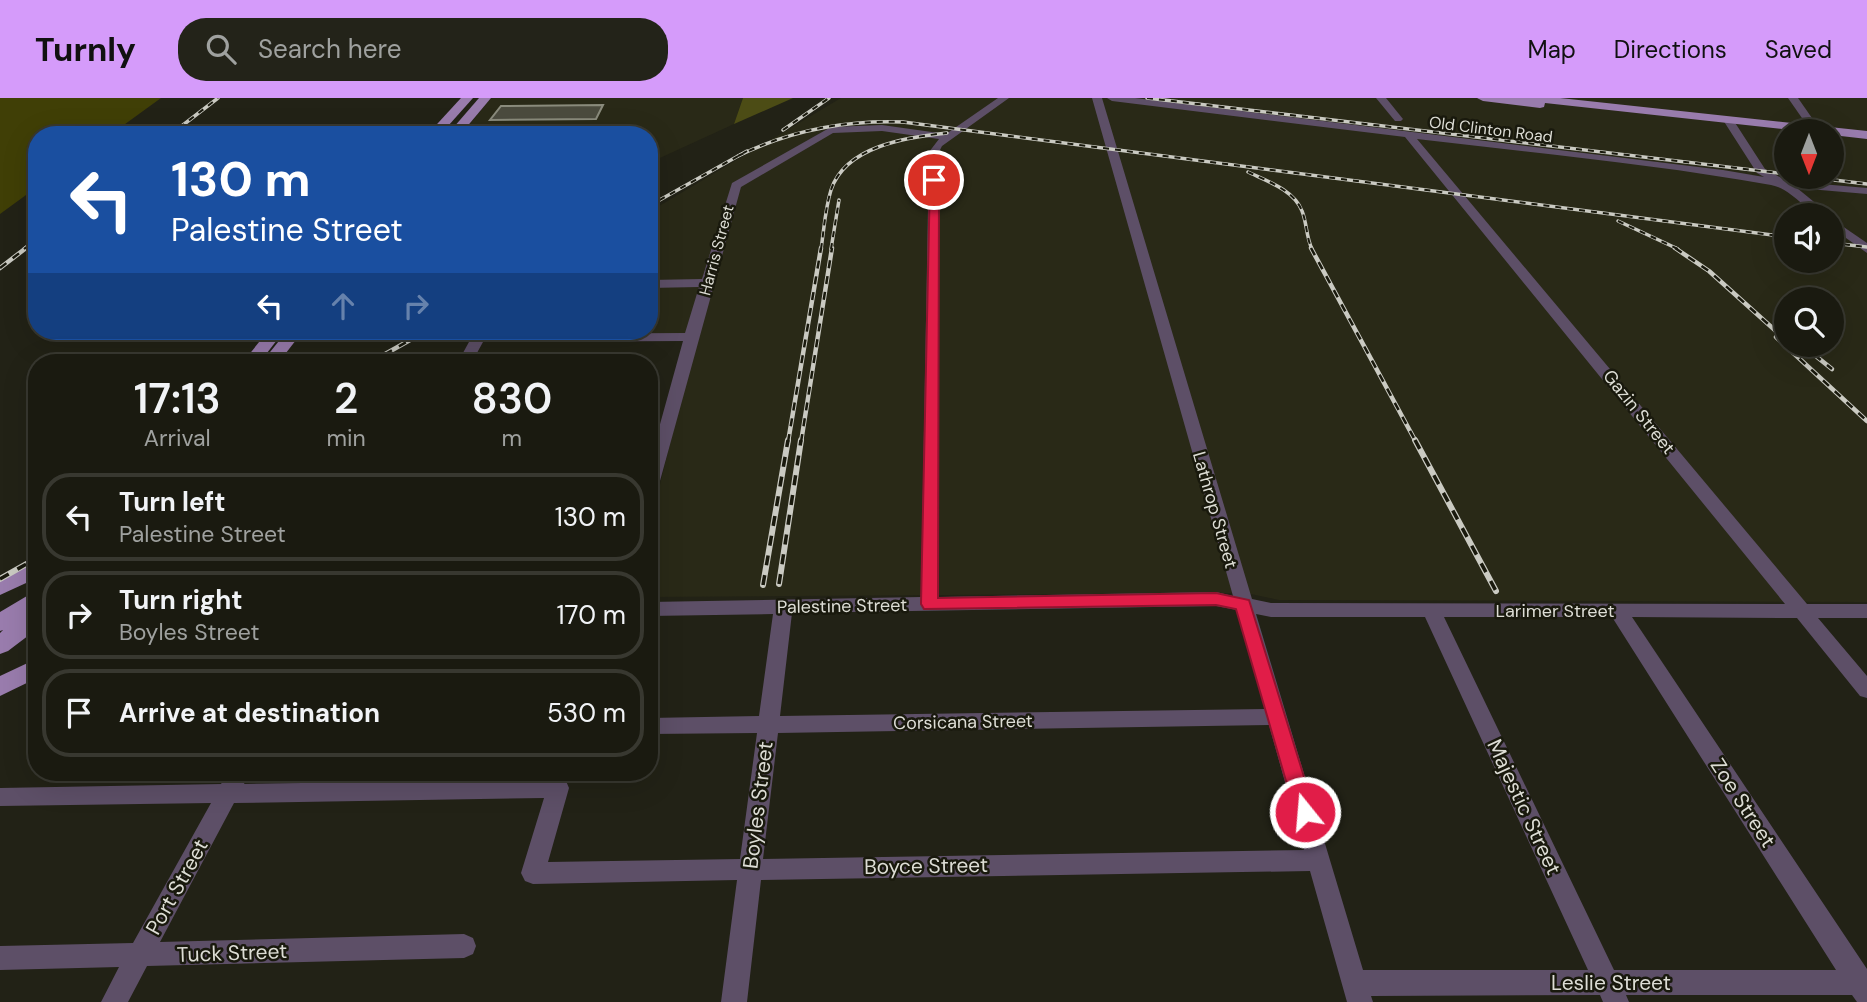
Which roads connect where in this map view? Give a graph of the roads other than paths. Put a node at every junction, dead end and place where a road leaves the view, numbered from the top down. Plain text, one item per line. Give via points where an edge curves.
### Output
1 (467, 98) edge
2 (485, 98) edge
3 (1004, 98) edge
4 (1097, 98) edge
5 (1112, 98) edge
6 (1381, 98) edge
7 (1483, 98) edge
8 (1528, 98) edge
9 (1793, 98) edge
10 (1581, 107) junction
11 (1398, 119) dead end
12 (1808, 119) edge
13 (1730, 123) junction
14 (441, 126) edge
15 (461, 126) edge
16 (1774, 127) edge
17 (1774, 131) edge
18 (1844, 133) edge
19 (1409, 135) junction
20 (1867, 135) edge
21 (948, 137) junction
22 (1844, 139) edge
23 (1867, 142) edge
24 (1774, 178) edge
25 (1774, 182) edge
26 (1790, 189) edge
27 (1824, 189) edge
28 (1865, 194) edge
29 (1809, 203) edge
30 (1844, 231) edge
31 (1867, 249) edge
32 (708, 283) junction
33 (658, 284) edge
34 (658, 337) edge
35 (691, 337) junction
36 (269, 340) edge
37 (288, 340) edge
38 (257, 354) edge
39 (276, 354) edge
40 (658, 461) edge
41 (28, 573) edge
42 (0, 587) edge
43 (28, 604) edge
44 (930, 604) junction
45 (1243, 604) junction
46 (783, 607) junction
47 (658, 609) edge
48 (1618, 611) junction
49 (1802, 611) junction
50 (1867, 611) edge
51 (1432, 612) junction
52 (0, 623) edge
53 (28, 624) edge
54 (0, 645) edge
55 (28, 672) edge
56 (28, 674) edge
57 (0, 687) edge
58 (1867, 690) edge
59 (0, 695) edge
60 (1276, 717) junction
61 (658, 726) edge
62 (767, 726) junction
63 (234, 782) edge
64 (0, 797) edge
65 (1319, 860) junction
66 (751, 869) junction
67 (464, 946) dead end
68 (139, 956) junction
69 (0, 958) edge
70 (1864, 987) edge
71 (1357, 993) edge
72 (1612, 993) edge
73 (114, 1002) edge
74 (734, 1002) edge

1 - 14 main road
2 - 15 main road
3 - 21 street
4 - 45 street, Lathrop Street
5 - 19 street, Old Clinton Road
6 - 11 street
7 - 10 main road
8 - 10 main road
9 - 12 street
10 - 13 main road
13 - 16 main road
13 - 17 main road
13 - 24 street via 1761,171
18 - 20 main road
19 - 25 street, Old Clinton Road
19 - 49 street, Gazin Street
21 - 32 street, Harris Street via 882,128 831,130 743,180 733,191
21 - 44 street via 934,152
22 - 23 main road
26 - 29 street
27 - 28 street, Old Clinton Road
30 - 31 street
32 - 33 street
32 - 35 street, Harris Street
34 - 35 street
35 - 40 street, Harris Street
36 - 38 main road
37 - 39 main road
41 - 42 main road
43 - 52 main road
44 - 45 street, Palestine Street via 1216,599
44 - 46 street, Palestine Street
45 - 51 street, Larimer Street via 1271,610
45 - 60 street, Lathrop Street
46 - 47 street, Palestine Street
46 - 62 street, Boyles Street
48 - 49 street, Larimer Street
48 - 51 street, Larimer Street
48 - 70 street, Zoe Street
49 - 50 street, Larimer Street
49 - 58 street, Gazin Street
51 - 72 street, Majestic Street
53 - 54 main road
55 - 57 main road
56 - 59 street
60 - 62 street, Corsicana Street
60 - 65 street, Lathrop Street
61 - 62 street, Corsicana Street
62 - 66 street, Boyles Street
63 - 64 street
63 - 66 street, Boyce Street via 558,788 533,873
63 - 68 street, Port Street
65 - 66 street, Boyce Street
65 - 71 street, Lathrop Street
66 - 74 street, Boyles Street
67 - 68 street, Tuck Street
68 - 69 street, Tuck Street
68 - 73 street, Port Street
70 - 72 street, Leslie Street
71 - 72 street, Leslie Street

